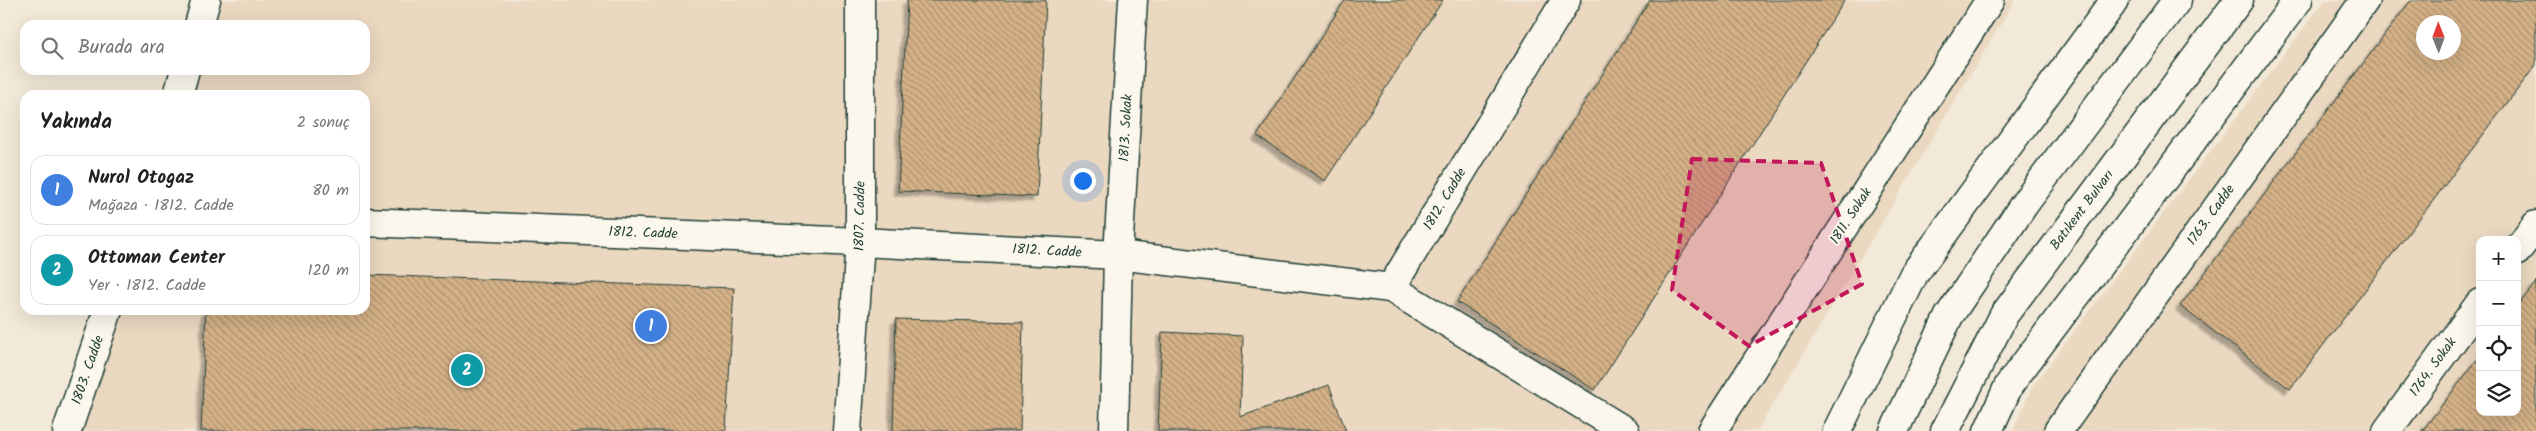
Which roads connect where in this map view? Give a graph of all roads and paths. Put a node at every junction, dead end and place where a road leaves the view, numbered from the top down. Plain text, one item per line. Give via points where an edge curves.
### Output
1 (206, 0) edge
2 (860, 0) edge
3 (1133, 0) edge
4 (1566, 0) edge
5 (1990, 0) edge
6 (2115, 0) edge
7 (2178, 0) edge
8 (2239, 0) edge
9 (2298, 0) edge
10 (2365, 0) edge
11 (200, 20) edge
12 (184, 75) edge
13 (179, 90) edge
14 (370, 222) edge
15 (2536, 225) edge
16 (860, 242) junction
17 (2521, 246) edge
18 (1118, 255) junction
19 (1391, 288) junction
20 (2476, 309) edge
21 (106, 315) edge
22 (2064, 429) edge
23 (67, 431) edge
24 (847, 431) edge
25 (1114, 431) edge
26 (1625, 431) edge
27 (1712, 431) edge
28 (1837, 431) edge
29 (1894, 431) edge
30 (1945, 431) edge
31 (1988, 431) edge
32 (2387, 431) edge

1 - 11 street
2 - 16 street, 1807. Cadde
3 - 18 street, 1813. Sokak
4 - 19 street, 1812. Cadde
5 - 27 street, 1811. Sokak
6 - 28 street via 1914,274
7 - 29 street via 2025,203 1949,316
8 - 30 street, Batıkent Bulvarı via 2004,315
9 - 31 street via 2009,386
10 - 22 street, 1763. Cadde
12 - 13 street
14 - 16 street, 1812. Cadde
15 - 17 street
16 - 18 street, 1812. Cadde
16 - 24 street, 1807. Cadde
18 - 19 street, 1812. Cadde
18 - 25 street, 1813. Sokak
19 - 26 street
20 - 32 street, 1764. Sokak
21 - 23 street, 1803. Cadde

